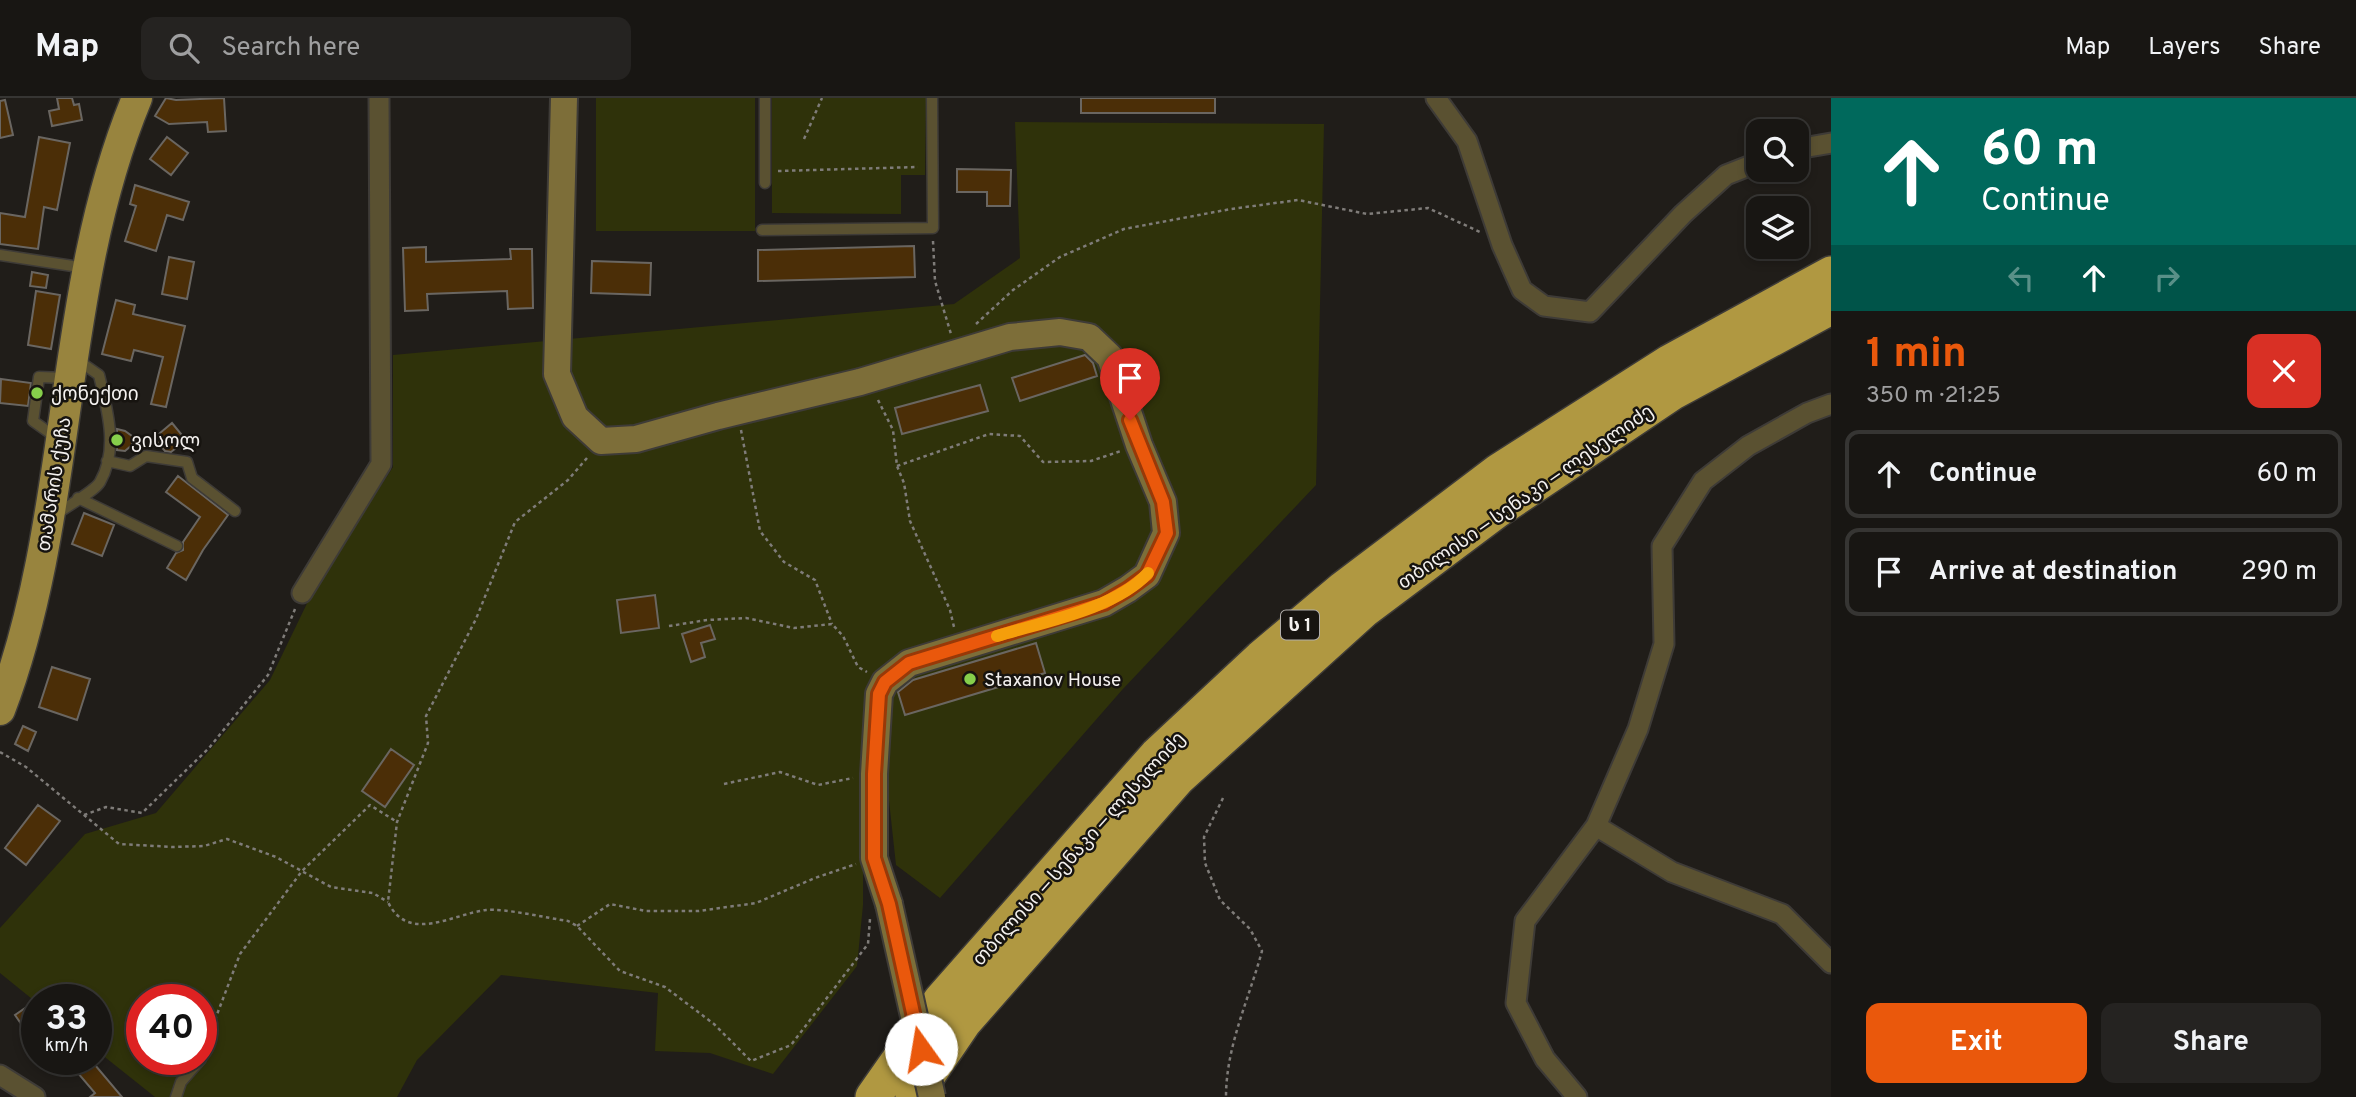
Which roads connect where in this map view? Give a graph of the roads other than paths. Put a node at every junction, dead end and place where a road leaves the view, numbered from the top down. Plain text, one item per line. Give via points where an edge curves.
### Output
1 (379, 98) edge
2 (564, 98) edge
3 (765, 98) edge
4 (932, 98) edge
5 (1436, 98) edge
6 (133, 110) edge
7 (1831, 143) edge
8 (1809, 147) edge
9 (1746, 167) edge
10 (765, 183) dead end
11 (762, 230) dead end
12 (0, 255) edge
13 (86, 268) junction
14 (1831, 274) edge
15 (1831, 307) edge
16 (71, 367) junction
17 (1831, 404) edge
18 (107, 461) junction
19 (78, 498) junction
20 (234, 511) dead end
21 (48, 520) junction
22 (177, 546) dead end
23 (302, 593) road end
24 (0, 710) edge
25 (1596, 826) junction
26 (1831, 963) edge
27 (0, 1075) edge
28 (187, 1075) edge
29 (35, 1097) edge
30 (176, 1097) edge
31 (873, 1097) edge
32 (913, 1097) edge
33 (932, 1097) edge
34 (1577, 1097) edge

1 - 23 street via 382,464
2 - 33 street, bridge via 557,374 575,417 601,441 636,439 860,382 1010,337 1060,332 1089,337 1110,357 1163,502 1167,533 1147,575 1104,603 909,663 885,682 879,694 874,858 880,906
3 - 10 lane
4 - 11 lane via 933,228
5 - 9 street via 1466,141 1521,290 1544,306 1590,312 1683,214 1726,175
6 - 13 main road, თამარის ქუჩა
7 - 8 street
12 - 13 lane
13 - 16 main road, თამარის ქუჩა
14 - 31 highway, თბილისი — სენაკი — ლესელიძე / ს 1 via 1670,362 1499,471 1343,589 1261,658 1157,755 941,1000
15 - 32 highway, თბილისი — სენაკი — ლესელიძე / ს 1 via 1673,393 1496,511 1364,610 1178,778 964,1021
16 - 18 lane via 99,375 109,420
16 - 21 main road, თამარის ქუჩა
17 - 25 street via 1748,446 1703,481 1662,546 1664,643 1638,729
18 - 19 lane via 100,483
18 - 20 lane via 130,466 146,456 187,462 192,478
19 - 21 lane
19 - 22 lane
21 - 24 main road, თამარის ქუჩა via 13,674
25 - 26 street via 1672,872 1782,914
25 - 34 street via 1525,922 1516,1003 1545,1059
27 - 29 street
28 - 30 lane

